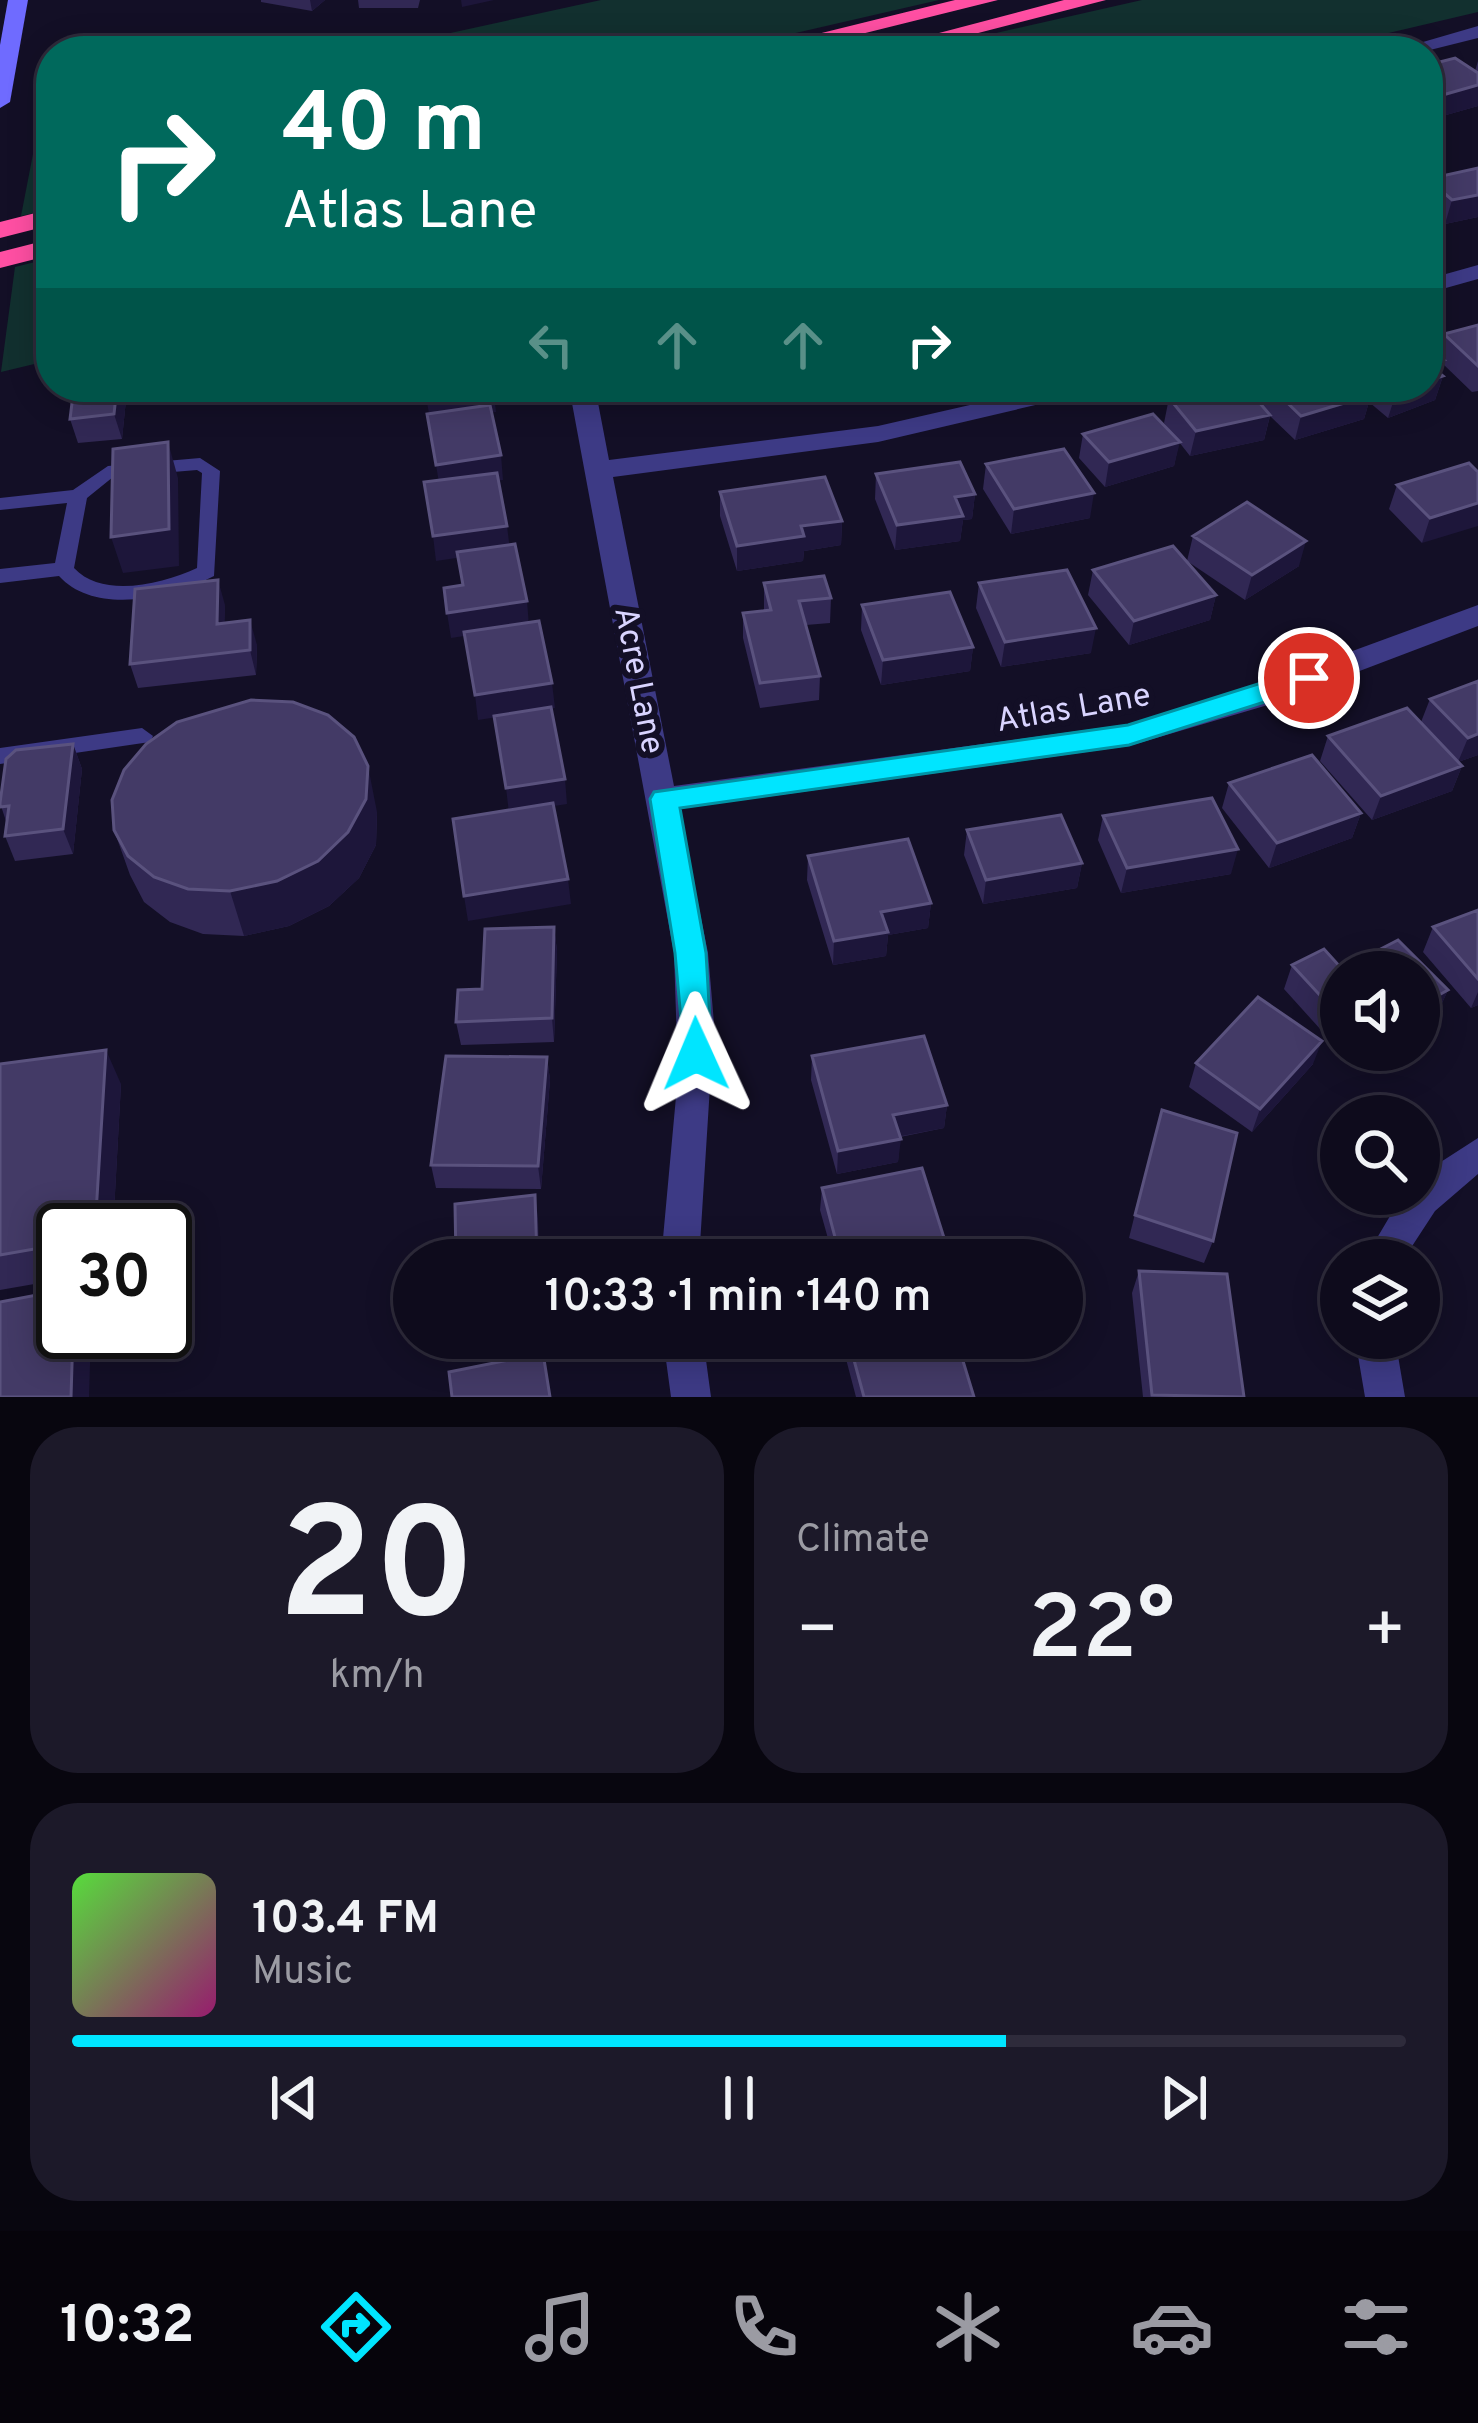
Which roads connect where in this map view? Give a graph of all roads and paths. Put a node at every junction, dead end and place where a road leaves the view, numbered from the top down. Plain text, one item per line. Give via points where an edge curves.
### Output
1 (18, 0) edge
2 (986, 0) edge
3 (1094, 0) edge
4 (1478, 32) edge
5 (827, 36) edge
6 (937, 36) edge
7 (1443, 41) edge
8 (0, 103) edge
9 (36, 221) edge
10 (0, 230) edge
11 (36, 251) edge
12 (0, 260) edge
13 (1478, 272) edge
14 (1443, 282) edge
15 (585, 402) edge
16 (1017, 402) edge
17 (599, 470) junction
18 (78, 496) junction
19 (0, 504) edge
20 (64, 569) junction
21 (0, 576) edge
22 (1478, 615) edge
23 (142, 736) dead end
24 (0, 756) edge
25 (664, 799) junction
26 (1478, 1154) edge
27 (681, 1239) edge
28 (1393, 1239) edge
29 (686, 1359) edge
30 (1379, 1359) edge
31 (691, 1397) edge
32 (1385, 1397) edge

1 - 8 street
2 - 5 highway
3 - 6 highway
4 - 7 street
9 - 10 highway
11 - 12 highway
13 - 14 street
15 - 17 street, Acre Lane
16 - 17 street via 878,434
17 - 25 street, Acre Lane
18 - 19 lane
18 - 20 lane
18 - 20 lane via 108,472 200,464 211,471 207,572 193,581 99,593
20 - 21 lane
22 - 25 street, Atlas Lane via 1267,694 1129,735
23 - 24 lane
25 - 27 street, Acre Lane via 697,1016
26 - 28 street via 1407,1210
29 - 31 street
30 - 32 street

